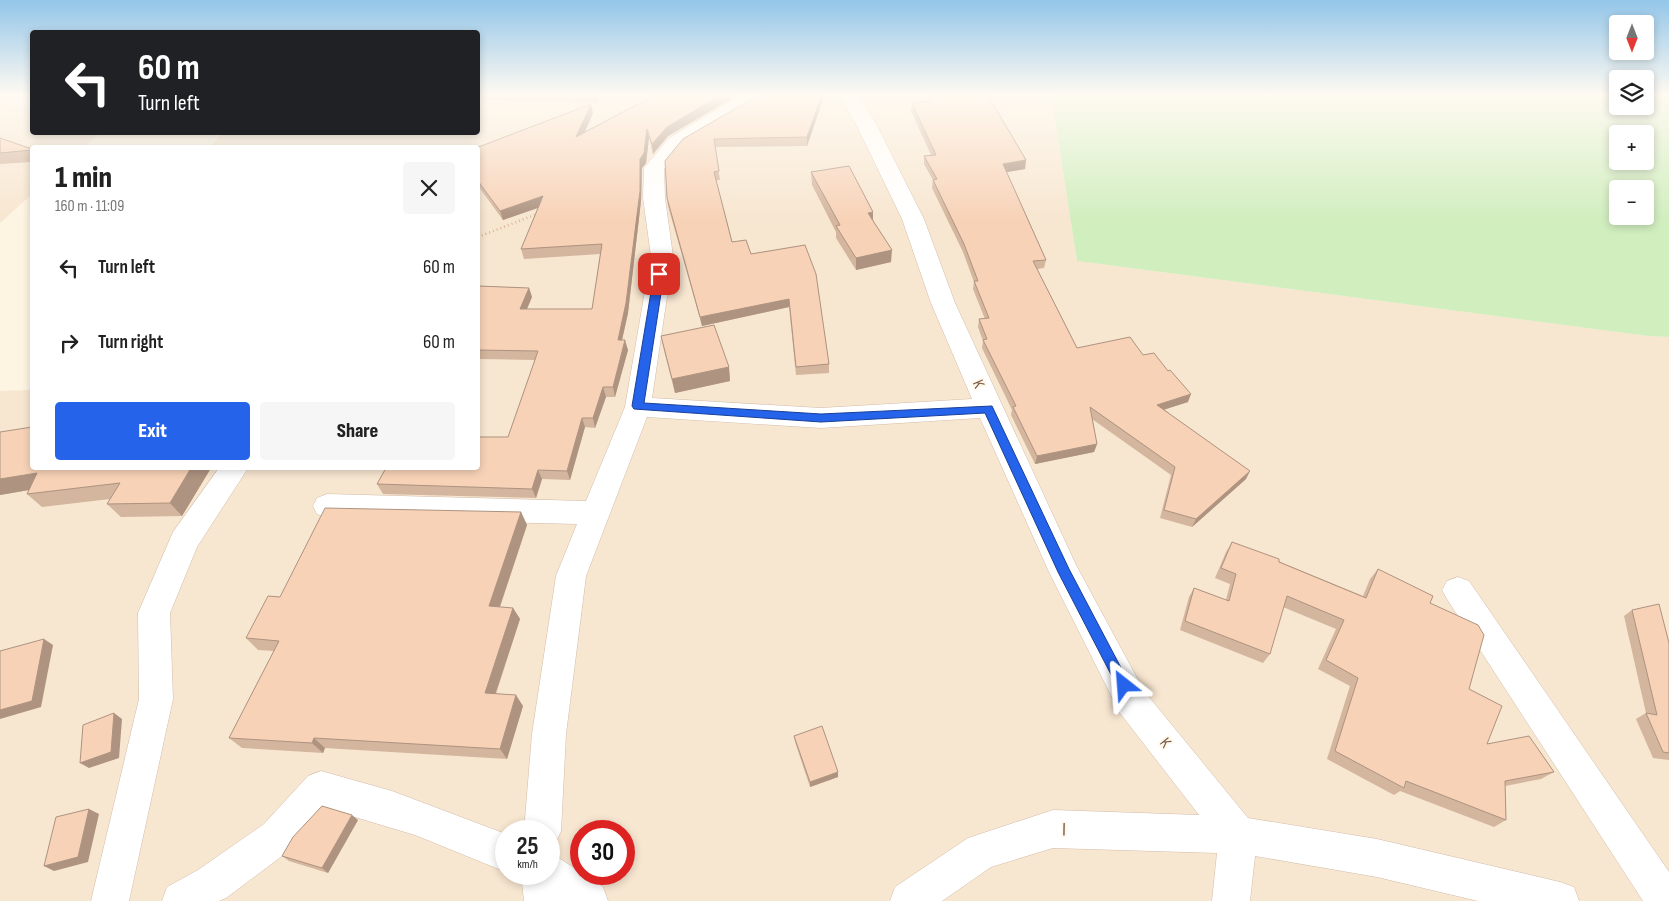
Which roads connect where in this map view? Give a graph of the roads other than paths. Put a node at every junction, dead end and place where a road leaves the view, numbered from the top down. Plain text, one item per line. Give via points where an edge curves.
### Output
1 (686, 136) edge
2 (872, 136) edge
3 (638, 406) junction
4 (989, 408) junction
5 (233, 470) edge
6 (327, 506) edge
7 (596, 513) junction
8 (1458, 590) dead end
9 (543, 820) edge
10 (1238, 835) junction
11 (495, 848) edge
12 (560, 881) edge
13 (541, 885) edge
14 (110, 901) edge
15 (181, 901) edge
16 (543, 901) edge
17 (589, 901) edge
18 (909, 901) edge
19 (1231, 901) edge
20 (1560, 901) edge
21 (1666, 901) edge

1 - 3 street via 676,142 654,168 654,198 662,256
2 - 4 street, K via 913,219 943,303
3 - 4 street via 821,418
3 - 7 street
4 - 10 street, K via 1064,572 1132,702
5 - 14 street via 184,541 154,613 156,699
6 - 7 street
7 - 9 street via 571,576 549,734
8 - 21 street
10 - 18 street, I via 1053,829 981,851
10 - 19 street
10 - 20 street, I via 1377,858
11 - 15 street via 373,802 322,788 277,837 212,884
12 - 17 street
13 - 16 street

